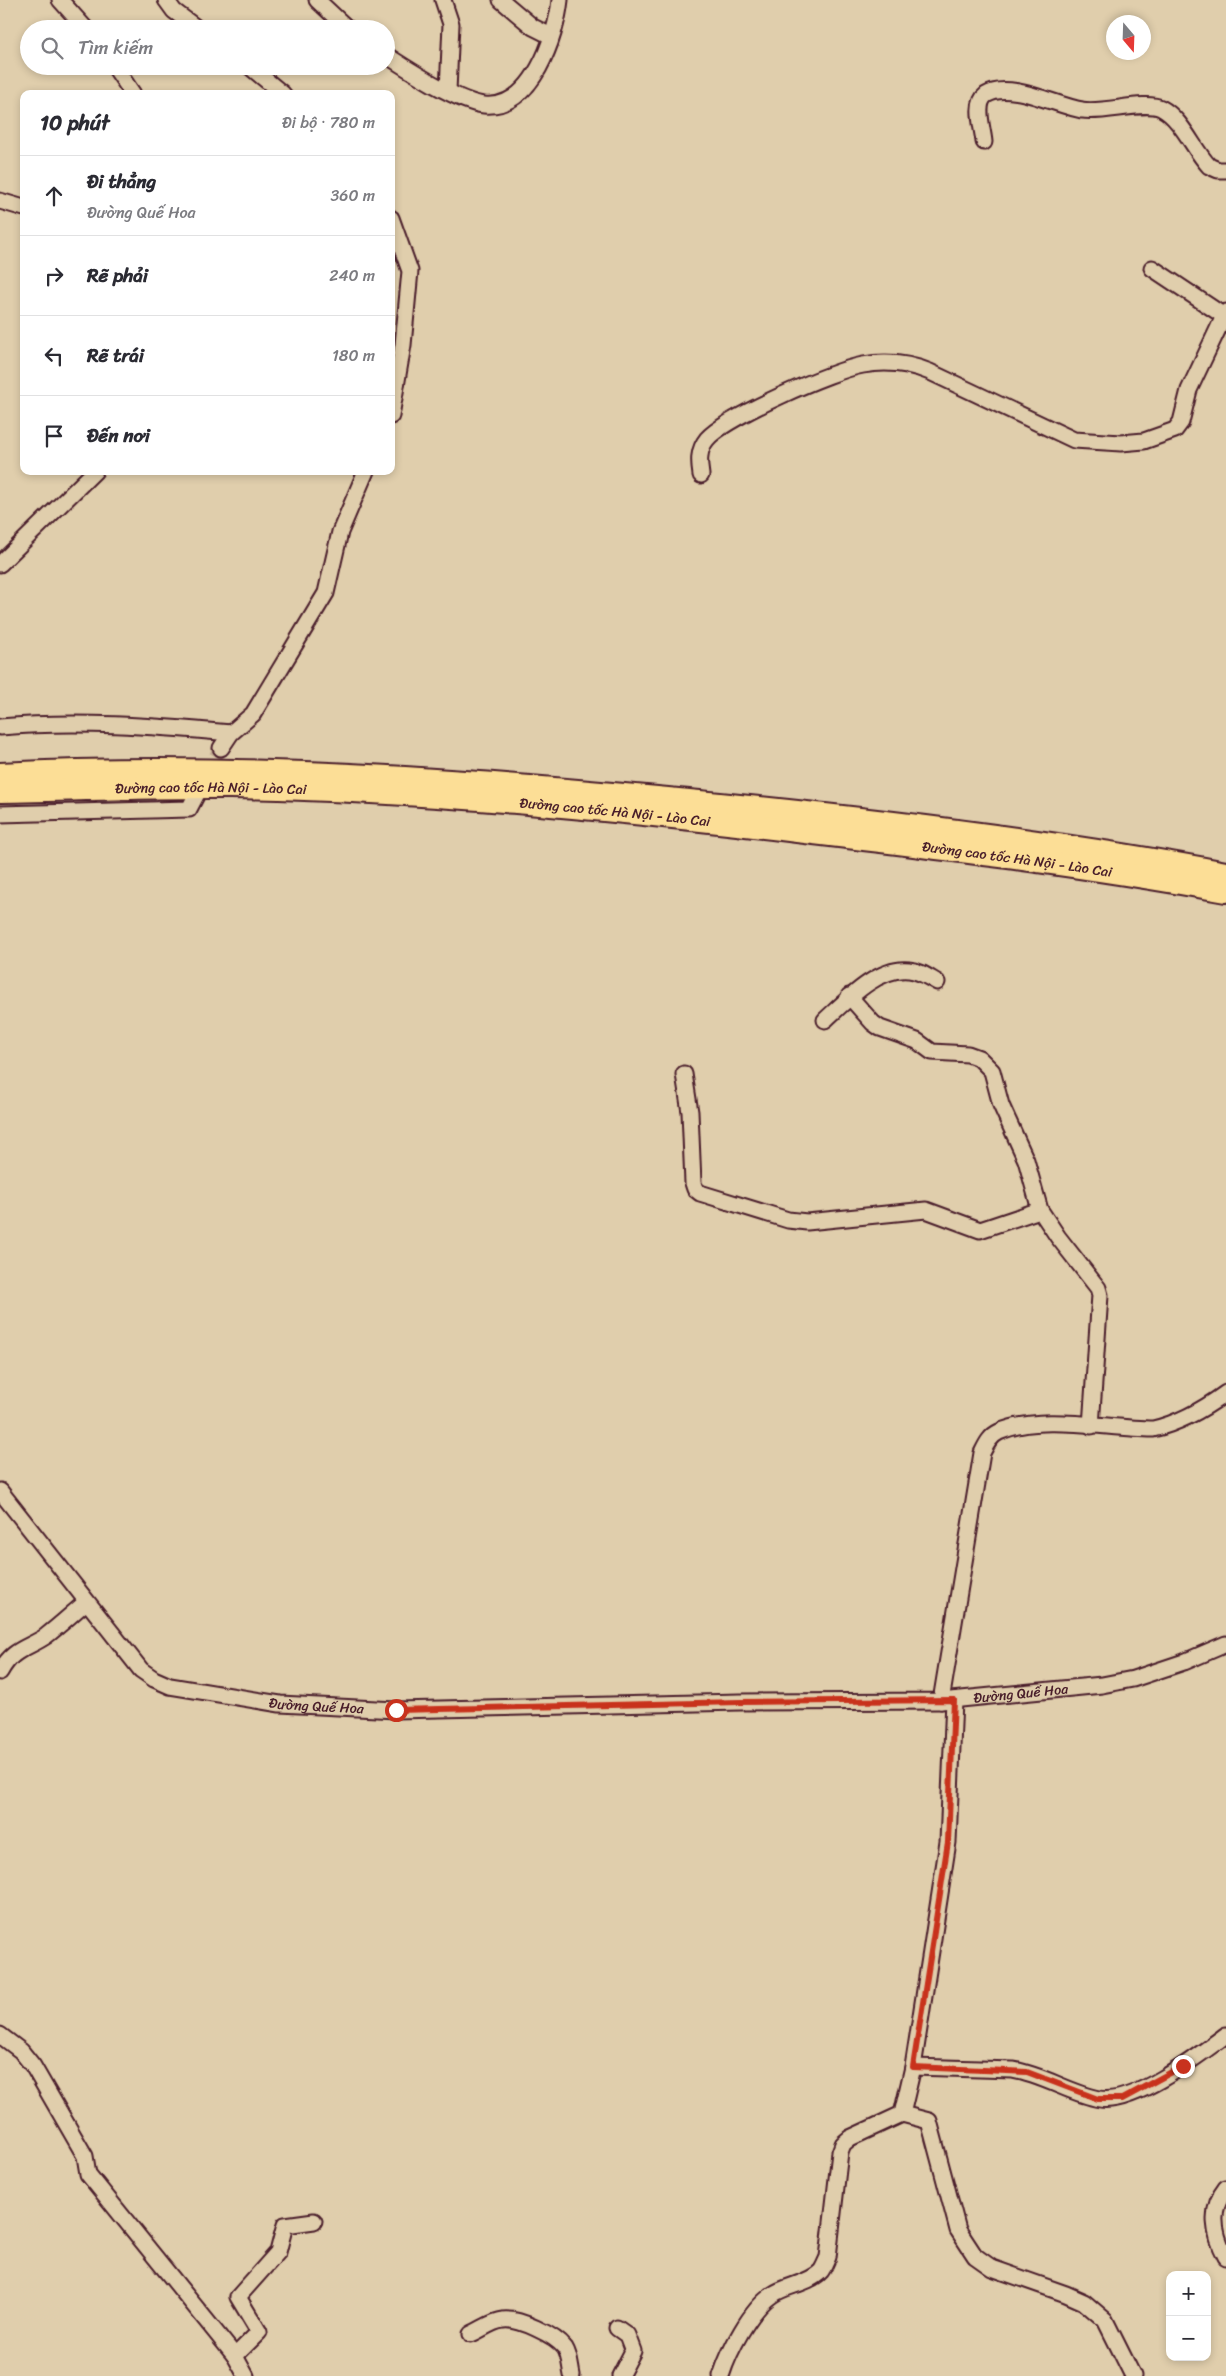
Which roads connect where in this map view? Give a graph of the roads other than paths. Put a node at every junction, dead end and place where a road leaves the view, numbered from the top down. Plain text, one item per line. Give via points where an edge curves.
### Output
1 (62, 0) edge
2 (166, 0) edge
3 (317, 0) edge
4 (443, 0) edge
5 (501, 0) edge
6 (560, 0) edge
7 (79, 20) edge
8 (186, 20) edge
9 (338, 20) edge
10 (551, 36) junction
11 (395, 60) edge
12 (120, 75) edge
13 (260, 75) edge
14 (130, 90) edge
15 (279, 90) edge
16 (448, 91) junction
17 (984, 142) dead end
18 (1226, 170) edge
19 (0, 201) edge
20 (20, 207) edge
21 (395, 229) edge
22 (1152, 268) dead end
23 (1225, 314) edge
24 (395, 392) edge
25 (90, 475) edge
26 (364, 475) edge
27 (702, 475) dead end
28 (0, 564) edge
29 (0, 727) edge
30 (231, 733) junction
31 (221, 748) tunnel mouth
32 (2, 778) edge
33 (127, 788) junction
34 (200, 788) tunnel mouth
35 (0, 804) edge
36 (0, 814) edge
37 (1226, 873) edge
38 (1226, 891) edge
39 (937, 982) dead end
40 (849, 996) junction
41 (824, 1020) dead end
42 (684, 1074) dead end
43 (1040, 1210) junction
44 (1226, 1393) edge
45 (1092, 1426) junction
46 (2, 1499) edge
47 (86, 1602) junction
48 (1226, 1644) edge
49 (0, 1672) edge
50 (948, 1700) junction
51 (0, 2035) edge
52 (1226, 2035) edge
53 (913, 2067) junction
54 (902, 2114) junction
55 (1226, 2188) edge
56 (314, 2221) dead end
57 (1226, 2257) edge
58 (617, 2328) dead end
59 (471, 2334) dead end
60 (235, 2356) junction
61 (246, 2376) edge
62 (571, 2376) edge
63 (620, 2376) edge
64 (721, 2376) edge
65 (1133, 2376) edge

1 - 7 street
2 - 8 street
3 - 9 street
4 - 16 street via 450,24
5 - 10 street via 533,27
6 - 10 street
10 - 16 street via 539,68 526,87 503,102 484,105
11 - 16 street
12 - 14 street
13 - 15 street
17 - 18 street via 980,104 984,96 993,92 1017,92 1090,111 1157,106 1168,113 1209,166
19 - 20 street
21 - 24 street via 410,271
22 - 23 street
23 - 27 street via 1189,390 1181,422 1163,436 1121,443 1074,440 930,372 914,366 886,363 835,373 728,422 701,448
25 - 28 street
26 - 30 street via 340,532 326,593 253,714
29 - 30 street via 87,724
30 - 31 street
32 - 33 highway, Đường cao tốc Hà Nội - Lào Cai
32 - 37 highway, Đường cao tốc Hà Nội - Lào Cai via 165,769 468,781 699,802 986,835 1121,853
33 - 35 highway
33 - 38 highway, Đường cao tốc Hà Nội - Lào Cai via 230,787 468,797 696,819 988,854 1127,873
34 - 36 street via 189,809
39 - 40 street via 921,973 898,970
40 - 41 street
40 - 43 street via 880,1028 917,1041 932,1052 968,1054 986,1065 995,1078 1001,1105 1026,1160
42 - 43 street via 690,1112 693,1183 700,1193 788,1220 807,1222 926,1210 980,1230
43 - 45 street via 1100,1295
44 - 45 street via 1207,1407 1166,1426 1140,1429
45 - 50 street via 1028,1425 998,1433 982,1453
46 - 47 street, Đường Quế Hoa
47 - 49 street via 47,1635 22,1648
47 - 50 street, Đường Quế Hoa via 141,1670 154,1679 170,1686 280,1704 396,1710
48 - 50 street, Đường Quế Hoa via 1150,1673 1102,1685
50 - 53 street via 948,1842
51 - 60 street via 21,2051 33,2066 85,2156 88,2174
52 - 53 street via 1183,2066 1122,2099 1098,2099 1027,2072
53 - 54 street
54 - 64 street via 843,2144 828,2257 821,2271 765,2301 745,2326
54 - 65 street via 929,2121 958,2230 976,2256 992,2268 1084,2302 1105,2320
55 - 57 street via 1214,2220
56 - 60 street via 285,2225 278,2252 238,2297 259,2332
58 - 63 street via 627,2335 633,2352
59 - 62 street via 497,2321 512,2320 543,2332 557,2339 566,2349
60 - 61 street

